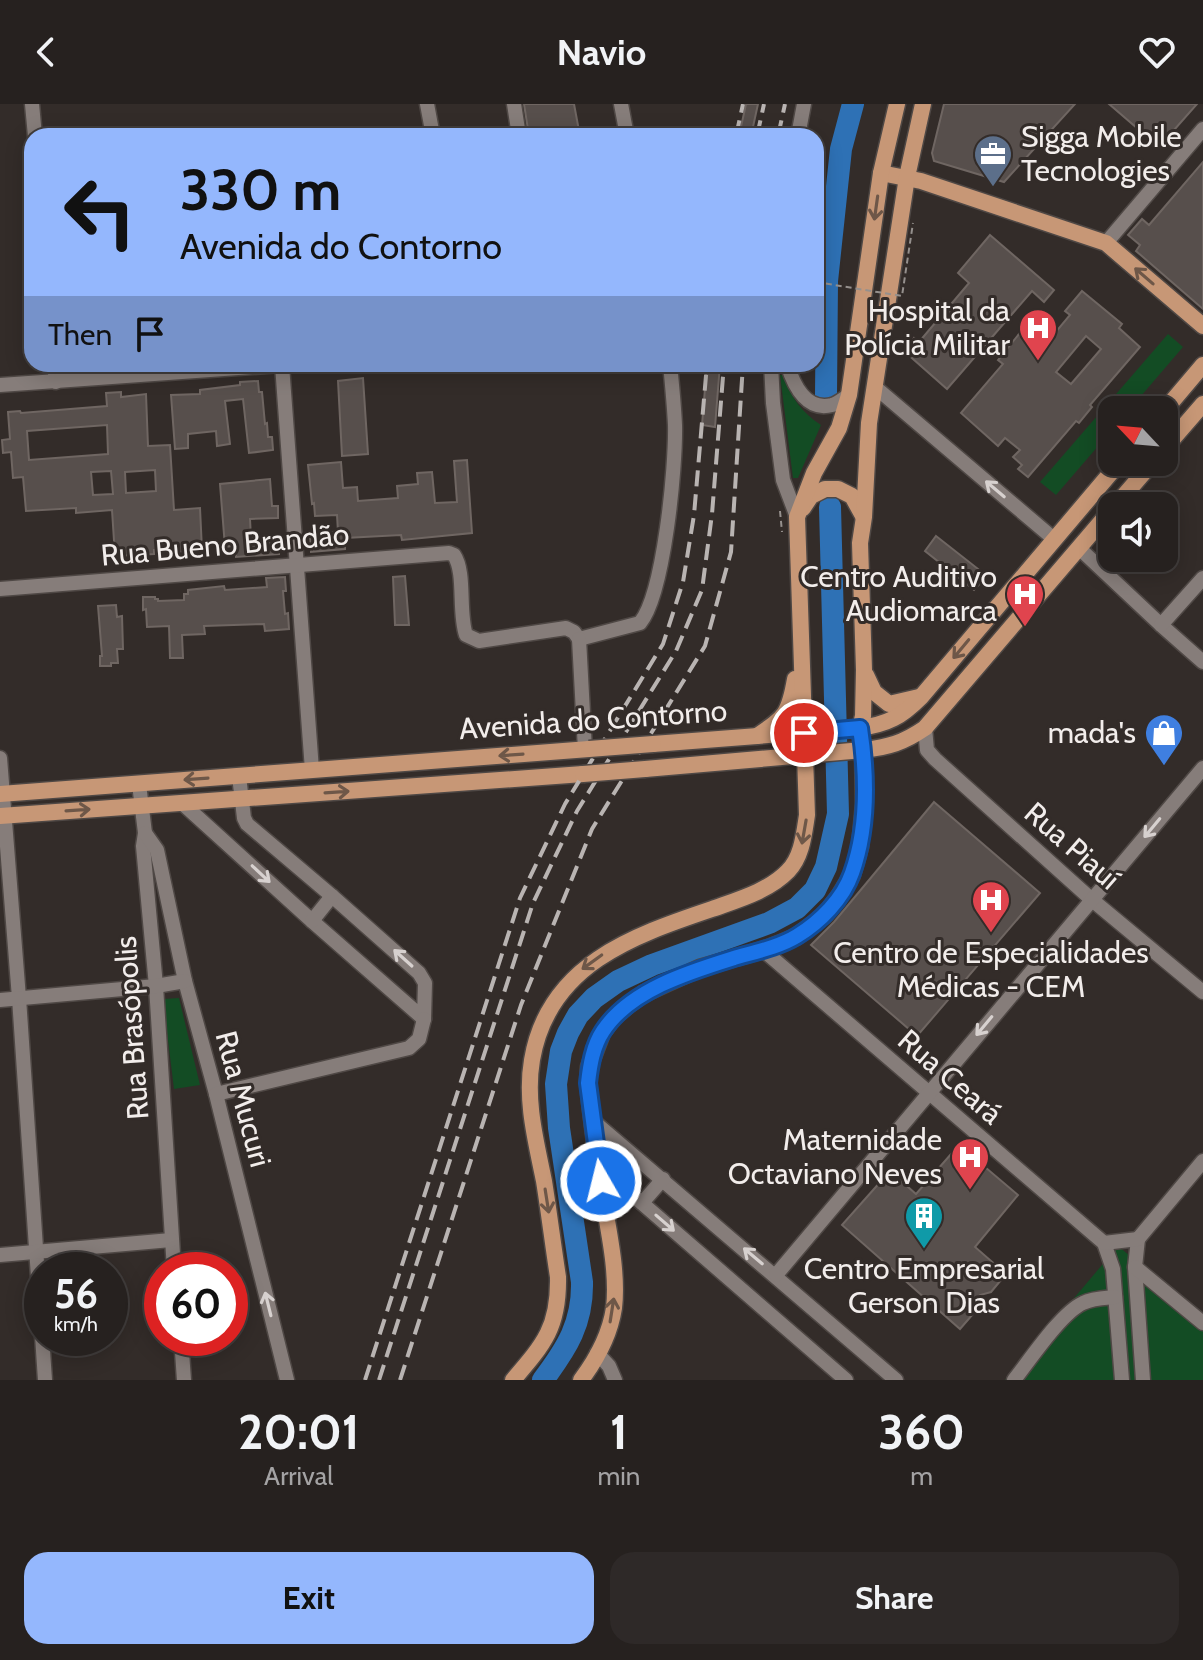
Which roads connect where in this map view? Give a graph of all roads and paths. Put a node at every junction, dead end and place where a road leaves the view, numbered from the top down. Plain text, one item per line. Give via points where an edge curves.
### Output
1 (32, 104) edge
2 (427, 104) edge
3 (514, 104) edge
4 (621, 104) edge
5 (804, 104) edge
6 (897, 104) edge
7 (923, 104) edge
8 (34, 128) edge
9 (432, 128) edge
10 (518, 128) edge
11 (626, 128) edge
12 (800, 128) edge
13 (1203, 129) edge
14 (881, 173) junction
15 (907, 177) junction
16 (913, 223) dead end
17 (1106, 243) junction
18 (824, 283) edge
19 (1203, 326) edge
20 (1203, 365) edge
21 (55, 372) edge
22 (192, 372) edge
23 (288, 372) edge
24 (671, 372) edge
25 (771, 372) edge
26 (790, 372) edge
27 (56, 382) junction
28 (0, 385) edge
29 (875, 387) junction
30 (849, 395) junction
31 (1177, 396) edge
32 (1203, 404) edge
33 (1178, 433) edge
34 (1108, 476) edge
35 (1141, 476) edge
36 (1127, 492) edge
37 (797, 517) junction
38 (864, 517) junction
39 (1069, 523) junction
40 (1098, 526) edge
41 (1054, 539) junction
42 (1079, 548) junction
43 (1064, 565) junction
44 (296, 566) junction
45 (1203, 578) edge
46 (0, 589) edge
47 (1161, 625) junction
48 (579, 639) junction
49 (801, 658) junction
50 (1203, 662) edge
51 (864, 670) junction
52 (921, 697) junction
53 (857, 728) junction
54 (925, 728) junction
55 (810, 732) junction
56 (755, 737) junction
57 (587, 749) junction
58 (860, 750) junction
59 (811, 754) junction
60 (0, 758) edge
61 (1203, 768) edge
62 (312, 770) junction
63 (239, 776) junction
64 (139, 784) junction
65 (1, 794) edge
66 (241, 799) junction
67 (182, 803) junction
68 (141, 805) junction
69 (2, 816) edge
70 (145, 833) junction
71 (257, 833) junction
72 (233, 849) junction
73 (332, 896) junction
74 (1091, 899) junction
75 (312, 921) junction
76 (763, 950) junction
77 (185, 981) junction
78 (156, 986) junction
79 (1203, 992) edge
80 (19, 998) junction
81 (0, 1000) edge
82 (424, 1019) junction
83 (929, 1093) junction
84 (216, 1094) junction
85 (592, 1120) junction
86 (1203, 1161) edge
87 (663, 1179) junction
88 (601, 1181) junction
89 (642, 1203) junction
90 (1138, 1239) junction
91 (171, 1240) junction
92 (1104, 1243) junction
93 (36, 1252) joint
94 (172, 1252) edge
95 (24, 1253) edge
96 (0, 1255) edge
97 (1135, 1267) junction
98 (1113, 1269) junction
99 (776, 1275) junction
100 (1115, 1297) junction
101 (1203, 1323) edge
102 (597, 1353) junction
103 (43, 1356) edge
104 (182, 1356) edge
105 (45, 1380) edge
106 (184, 1380) edge
107 (287, 1380) edge
108 (513, 1380) edge
109 (581, 1380) edge
110 (615, 1380) edge
111 (846, 1380) edge
112 (896, 1380) edge
113 (1014, 1380) edge
114 (1122, 1380) edge
115 (1143, 1380) edge

1 - 8 street
2 - 9 street
3 - 10 street
4 - 11 street
5 - 12 street
6 - 14 main road
7 - 15 main road
13 - 17 street
14 - 15 main road
14 -> 30 main road
15 - 17 main road
15 - 29 main road
16 - 18 path, bridge via 902,296
19 -> 17 main road
20 - 31 main road
21 - 27 street
22 - 27 street
23 - 44 street
24 - 48 street via 672,470 650,608 640,623
25 - 37 street via 783,480
26 - 30 street via 808,400 832,405
27 - 28 street
29 - 38 main road
41 -> 29 street
30 - 37 main road
32 - 33 main road
34 - 39 main road, Avenida do Contorno
35 - 36 main road, Avenida do Contorno
37 - 38 main road via 811,496 838,489 852,496
37 - 49 main road
38 - 51 main road
39 - 41 main road, Avenida do Contorno
39 - 42 main road via 1069,537
40 - 42 main road, Avenida do Contorno
41 - 43 main road via 1066,553
41 -> 52 main road, Avenida do Contorno
42 - 43 main road, Avenida do Contorno
42 - 47 street
43 - 54 main road, Avenida do Contorno
44 - 46 street, Rua Bueno Brandão
44 - 48 street, Rua Bueno Brandão via 454,555 466,635 479,641 566,628
44 - 62 street
45 - 47 street
47 - 50 street
48 - 57 street
49 - 55 main road
49 - 56 main road via 786,714
51 - 52 main road via 874,692 889,704
51 - 53 main road via 863,716
52 - 53 main road, Avenida do Contorno via 895,719
53 - 55 main road, Avenida do Contorno
53 - 58 main road
54 - 58 main road, Avenida do Contorno via 900,744
54 - 74 street, Rua Piauí via 927,750 935,759
55 - 56 main road, Avenida do Contorno
55 - 59 main road
56 - 57 main road, Avenida do Contorno, bridge
57 -> 62 main road, Avenida do Contorno
58 - 59 main road, Avenida do Contorno
58 - 76 main road via 864,804 852,875 825,915 796,937
66 -> 59 main road, Avenida do Contorno, bridge
59 -> 108 main road via 803,838 789,870 738,899 614,947 568,984 545,1019 530,1086 559,1296 545,1342
60 - 65 street
61 -> 74 street
62 - 63 main road, Avenida do Contorno
63 -> 64 main road, Avenida do Contorno
63 - 66 street
64 - 65 main road, Avenida do Contorno
64 - 68 street, Rua Brasópolis
65 - 69 street
66 - 67 main road, Avenida do Contorno
66 - 71 street via 245,821
67 - 68 main road, Avenida do Contorno
67 - 72 street
69 -> 68 main road, Avenida do Contorno
68 - 70 street, Rua Brasópolis
69 - 80 street
70 - 77 street, Rua Mucuri via 157,850
70 - 78 street, Rua Brasópolis
71 - 72 street
71 - 73 street
72 -> 75 street
73 - 75 street
82 -> 73 street via 425,983 419,973
74 - 79 street, Rua Piauí
74 -> 83 street
75 - 82 street
76 - 83 street, Rua Ceará
76 - 85 main road via 700,968 643,994 613,1018 589,1067
77 - 78 street
77 - 84 street, Rua Mucuri
78 - 80 street
78 - 91 street, Rua Brasópolis
80 - 81 street
80 - 93 street
82 - 84 street via 419,1039 409,1048
83 - 92 street, Rua Ceará
83 - 99 street
107 -> 84 street, Rua Mucuri
85 - 87 street
85 - 88 main road
86 - 90 street
87 - 89 street
99 -> 87 street
88 - 89 street
102 -> 88 main road via 614,1309
89 -> 111 street
90 - 92 street
90 - 97 street
91 - 93 street
91 - 94 street, Rua Brasópolis
92 - 98 street
95 - 96 street
97 - 98 street
97 - 101 street
97 - 115 street
98 - 100 street
99 - 112 street
100 - 113 street via 1078,1306
100 - 114 street
102 - 109 main road
102 - 110 street
103 - 105 street
104 - 106 street

